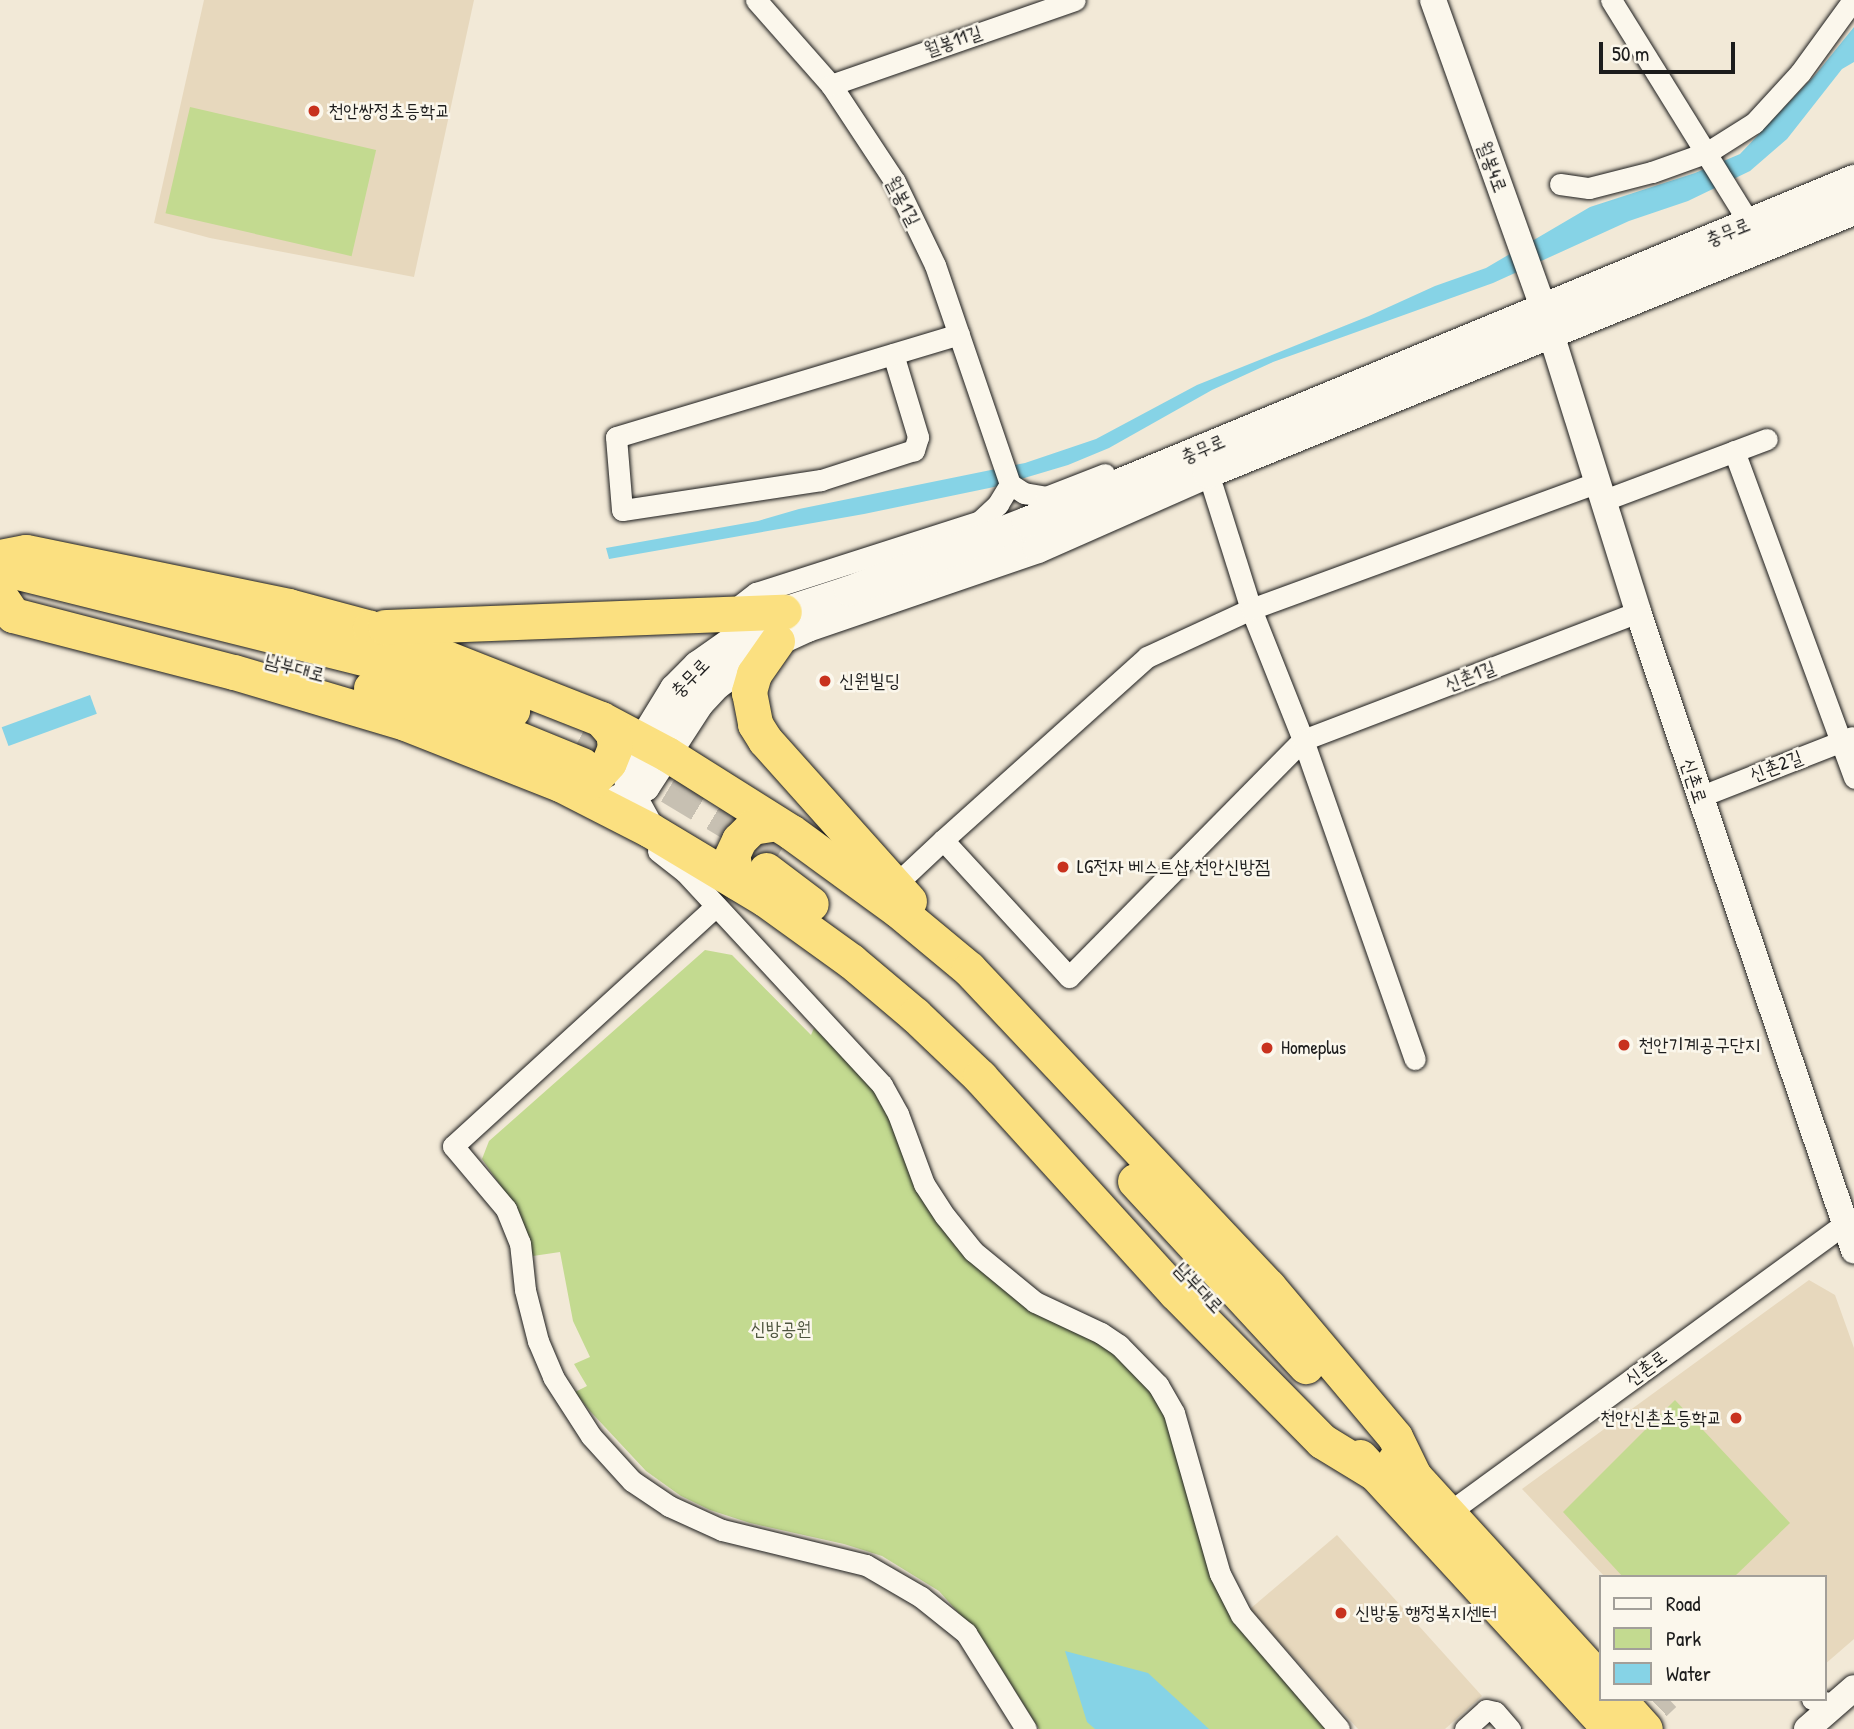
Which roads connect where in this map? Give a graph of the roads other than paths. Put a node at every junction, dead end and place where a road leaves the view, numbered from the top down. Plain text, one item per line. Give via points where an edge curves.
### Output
1 (1075, 0) edge
2 (1433, 0) edge
3 (1611, 0) edge
4 (1853, 0) edge
5 (762, 2) edge
6 (1012, 10) edge
7 (831, 85) junction
8 (1710, 156) junction
9 (1854, 180) edge
10 (1560, 184) dead end
11 (1854, 210) edge
12 (1749, 223) junction
13 (1546, 321) junction
14 (959, 334) junction
15 (893, 354) junction
16 (1376, 377) junction
17 (1767, 439) dead end
18 (1734, 451) junction
19 (1208, 473) junction
20 (1010, 484) junction
21 (1599, 492) junction
22 (0, 557) edge
23 (0, 566) edge
24 (0, 596) edge
25 (1251, 609) junction
26 (1638, 612) junction
27 (728, 614) junction
28 (780, 627) junction
29 (370, 628) junction
30 (368, 712) junction
31 (1847, 739) edge
32 (1303, 740) junction
33 (654, 747) junction
34 (581, 752) junction
35 (1854, 778) edge
36 (1699, 797) junction
37 (616, 799) junction
38 (650, 830) junction
39 (943, 840) junction
40 (755, 866) junction
41 (685, 872) junction
42 (895, 885) junction
43 (969, 969) junction
44 (1415, 1059) dead end
45 (1845, 1224) junction
46 (1854, 1250) edge
47 (1414, 1476) junction
48 (1448, 1513) junction
49 (1598, 1678) edge
50 (1834, 1697) edge
51 (1620, 1701) edge
52 (1026, 1729) edge
53 (1339, 1729) edge
54 (1465, 1729) edge
55 (1510, 1729) edge
56 (1610, 1729) edge
57 (1645, 1729) edge
58 (1807, 1729) edge

1 - 6 street, 월봉11길
2 - 13 street, 월봉4로
3 - 8 street
4 - 8 street via 1774,105
5 - 7 street, 월봉1길
6 - 7 street, 월봉11길
7 - 14 street, 월봉1길 via 895,182 935,265
8 - 10 street via 1589,188
8 - 12 street
9 - 12 main road, 충무로
11 - 13 main road, 충무로
12 - 13 main road, 충무로
13 - 16 main road, 충무로
13 - 19 main road, 충무로
13 - 21 street, 신촌로
14 - 15 street
14 - 20 street, 월봉1길
15 - 15 street via 616,437 622,510 821,480 914,450 918,437
16 - 20 street via 1339,384 1253,414 1046,497 1024,493
16 - 28 main road, 충무로 via 849,591
17 - 18 street
18 - 21 street
18 - 31 street
19 - 25 street
19 - 28 main road, 충무로 via 1038,548 807,627
20 - 27 street via 980,521 756,593
21 - 25 street
21 - 26 street, 신촌로
22 - 29 highway via 26,552 288,606
23 - 34 highway, 남부대로 via 403,668
24 - 30 highway via 13,615
24 - 34 highway, 남부대로 via 404,698
25 - 32 street
25 - 39 street via 1147,657
26 - 32 street, 신촌1길
26 - 36 street, 신촌로
27 - 28 highway
27 - 29 highway
28 - 33 main road, 충무로 via 752,628 698,666 675,689
28 - 42 highway via 749,692 755,724
29 - 34 highway
30 - 34 highway via 405,723
30 - 41 street via 584,808
31 - 35 street
31 - 36 street, 신촌2길
32 - 39 street, 신촌1길 via 1069,977
32 - 44 street
33 - 34 highway
33 - 37 main road, 충무로 via 645,786
33 - 40 highway
34 - 37 highway
36 - 45 street, 신촌로
37 - 38 highway
38 - 40 highway
38 - 41 street
39 - 42 street
40 - 41 street
40 - 43 highway via 898,911
40 - 47 highway, 남부대로 via 872,914 1006,1037 1271,1329
40 - 52 street via 453,1146 506,1209 520,1243 525,1290 538,1341 553,1377 591,1436 632,1481 669,1506 722,1530 866,1565 921,1597 966,1633
40 - 53 street via 882,1085 924,1184 944,1216 974,1251 1035,1302 1119,1345 1158,1385 1174,1413 1220,1574 1241,1615
40 - 56 highway via 851,961 980,1077 1183,1301 1322,1441 1376,1474
42 - 43 highway
43 - 47 highway via 1268,1286 1395,1437
45 - 46 street, 신촌로
45 - 48 street, 신촌로
47 - 48 highway, 남부대로
48 - 49 highway, 남부대로
50 - 58 street
51 - 57 highway
54 - 55 street via 1486,1710

